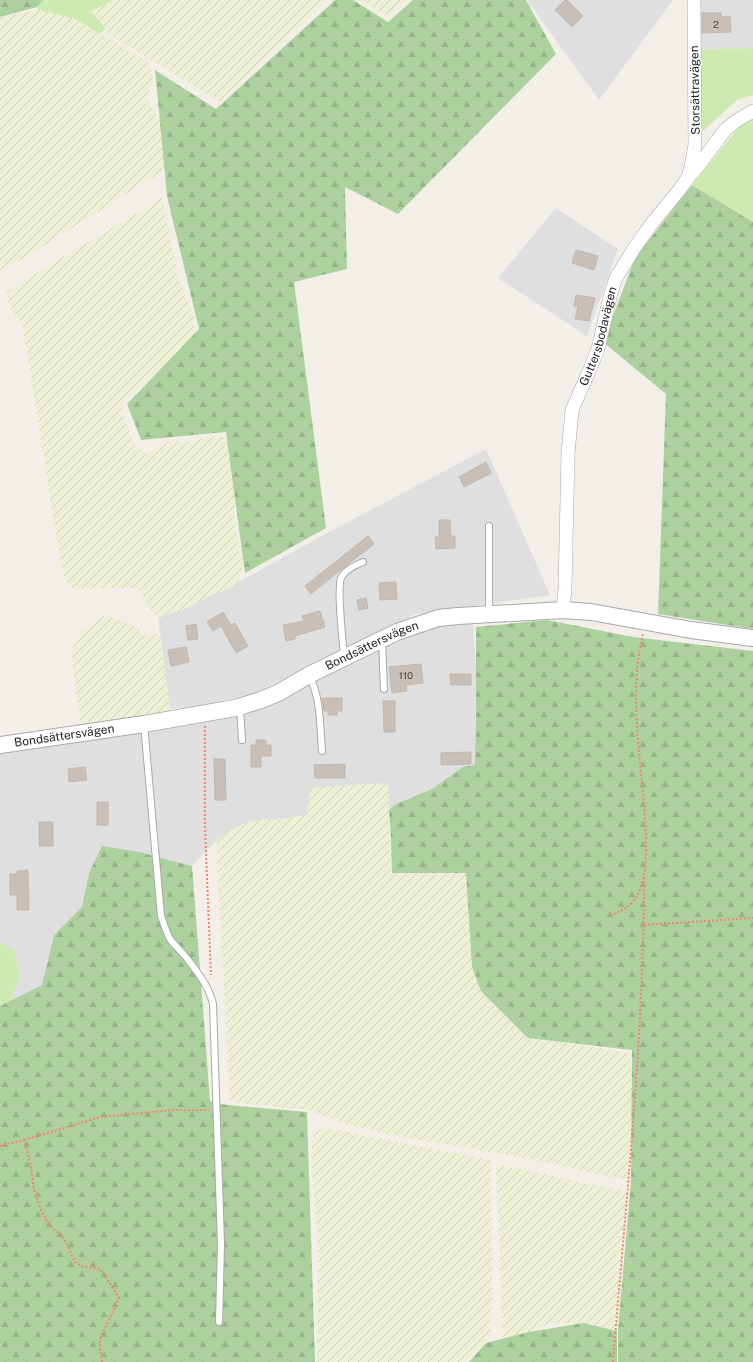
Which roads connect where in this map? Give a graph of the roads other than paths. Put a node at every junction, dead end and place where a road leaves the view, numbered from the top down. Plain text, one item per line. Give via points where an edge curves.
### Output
1 (694, 0) edge
2 (753, 111) edge
3 (687, 179) junction
4 (489, 526) dead end
5 (363, 562) dead end
6 (563, 610) junction
7 (490, 614) junction
8 (753, 638) edge
9 (382, 640) junction
10 (344, 658) junction
11 (309, 676) junction
12 (384, 689) dead end
13 (240, 706) junction
14 (144, 724) junction
15 (242, 740) dead end
16 (0, 745) edge
17 (322, 751) dead end
18 (219, 1322) dead end

1 - 3 street, Storsättravägen via 695,145 692,167
2 - 3 street, Guttersbodavägen via 725,130
3 - 6 street, Guttersbodavägen via 635,247 616,278 598,348 572,410 569,430
4 - 7 lane
5 - 10 lane via 351,567 341,576 339,589
6 - 7 street, Bondsättersvägen
6 - 8 street, Bondsättersvägen via 591,612
7 - 9 street, Bondsättersvägen via 438,618
9 - 10 street, Bondsättersvägen
9 - 12 lane
10 - 11 street, Bondsättersvägen
11 - 13 street, Bondsättersvägen via 261,700
11 - 17 lane via 315,687
13 - 14 street, Bondsättersvägen
13 - 15 lane
14 - 16 street, Bondsättersvägen
14 - 18 lane via 161,916 171,940 206,985 213,1004 221,1244

